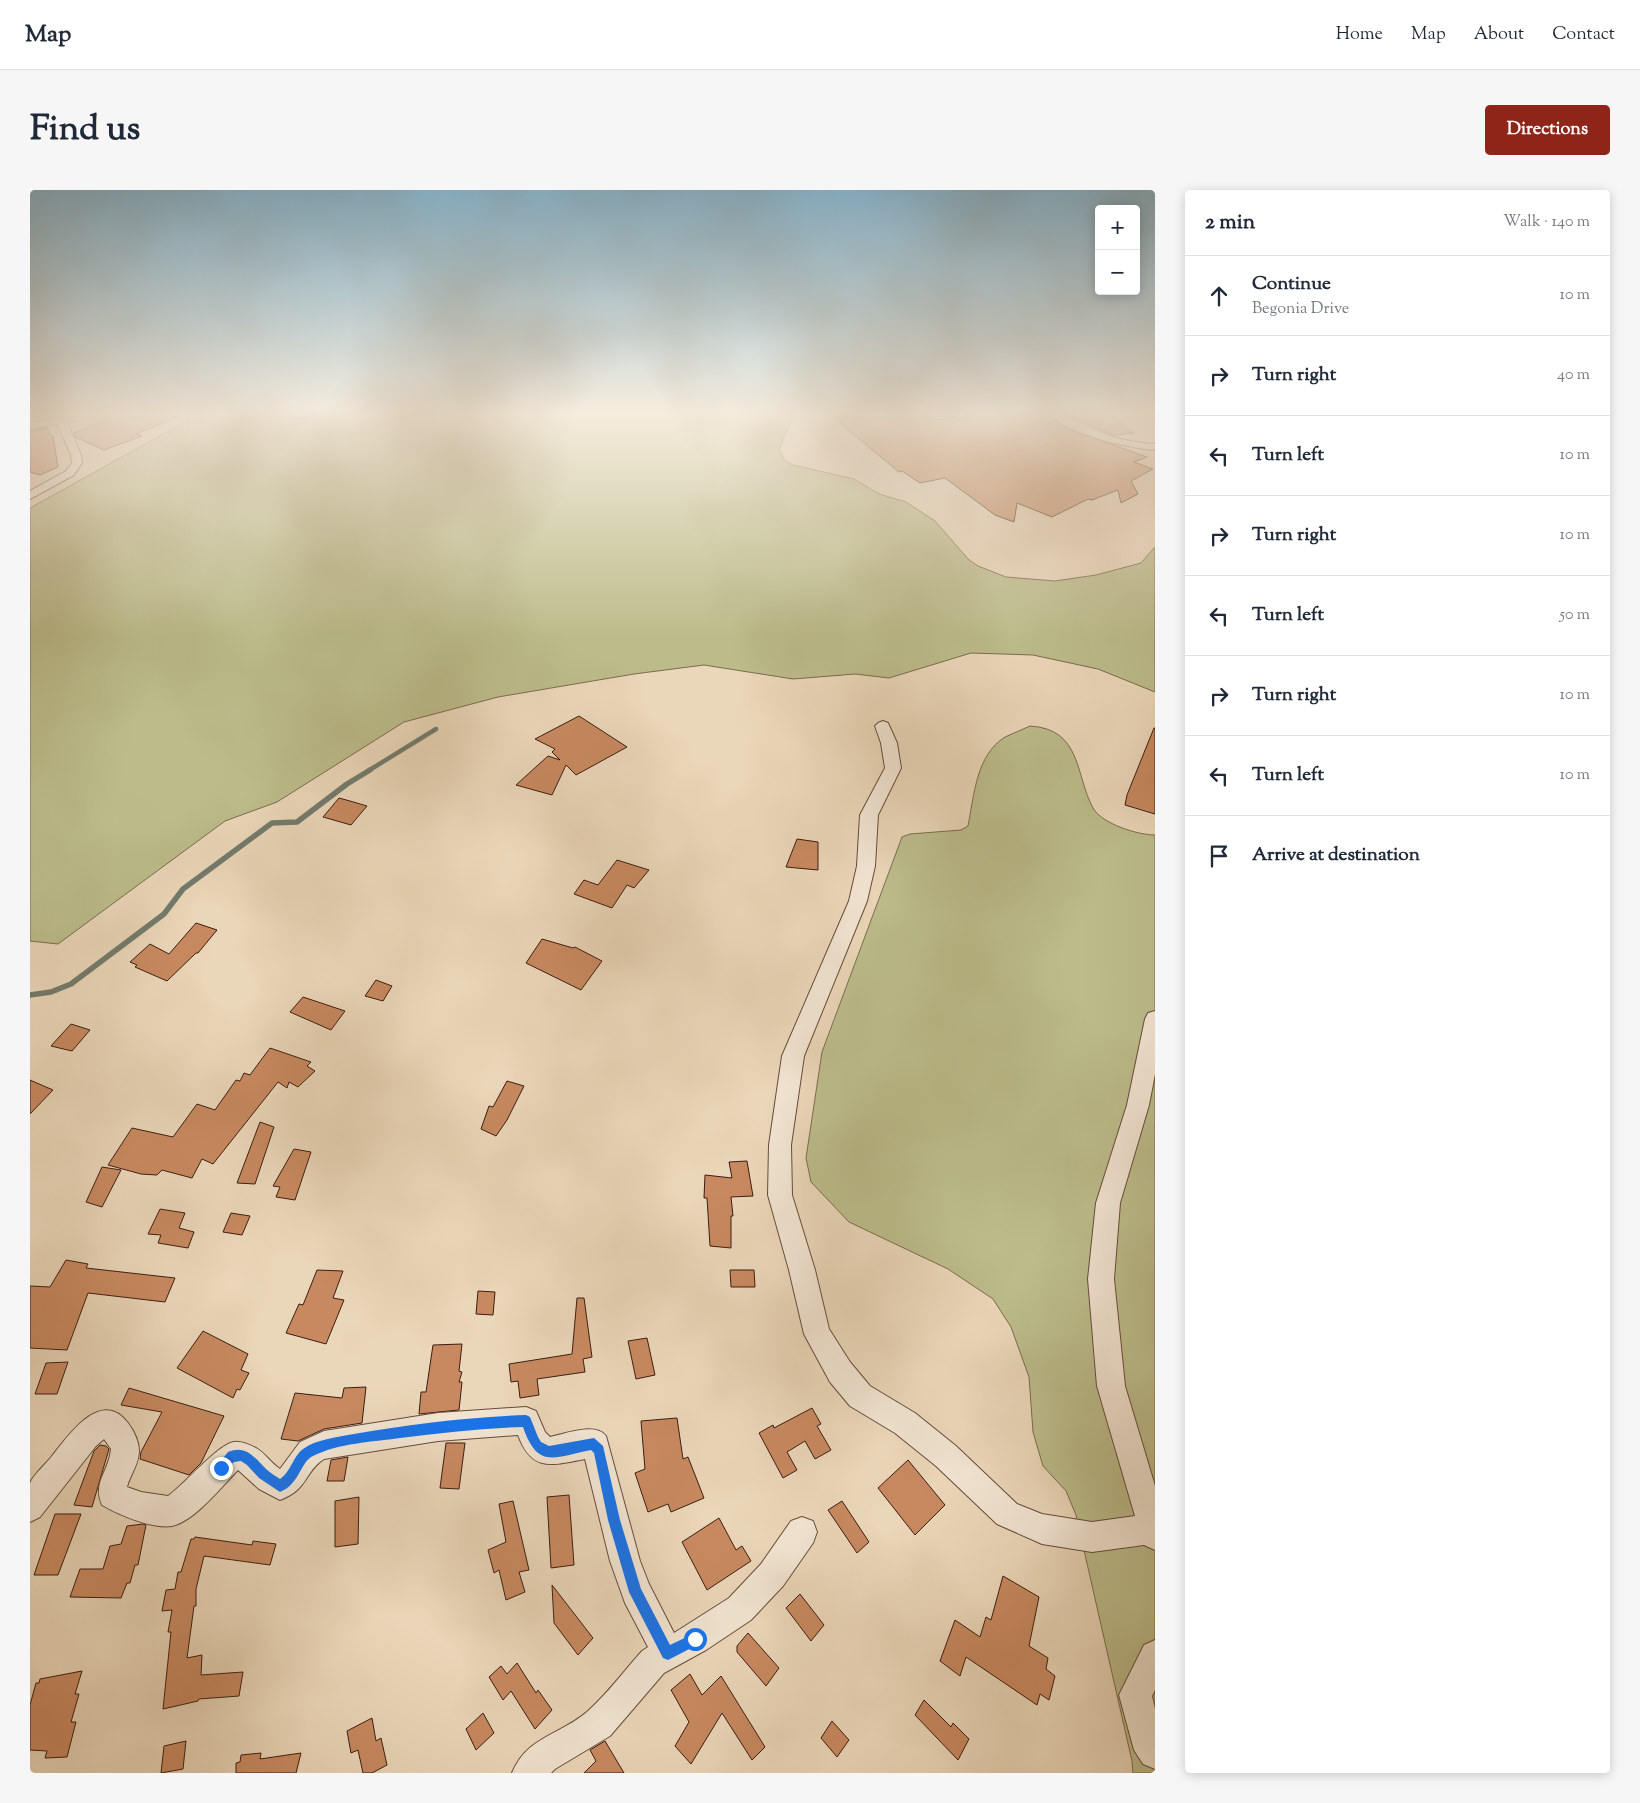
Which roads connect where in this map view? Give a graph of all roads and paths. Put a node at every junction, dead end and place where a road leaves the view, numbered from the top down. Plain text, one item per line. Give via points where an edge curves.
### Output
1 (42, 489) edge
2 (30, 496) edge
3 (883, 726) dead end
4 (1155, 1020) edge
5 (30, 1506) edge
6 (802, 1532) dead end
7 (1154, 1532) edge
8 (668, 1654) junction
9 (1155, 1656) edge
10 (1155, 1752) edge
11 (529, 1773) edge

1 - 2 street
3 - 7 street via 893,768 869,815 866,866 858,901 793,1056 780,1145 780,1195 817,1334 840,1372 860,1396 905,1423 946,1456 1007,1514 1042,1528 1092,1537
4 - 7 street via 1138,1105 1108,1203 1101,1279 1111,1386
5 - 8 street via 81,1441 99,1425 113,1426 125,1444 112,1496 148,1509 172,1511 190,1498 232,1456 242,1455 252,1460 263,1474 280,1486 289,1480 306,1453 323,1446 449,1427 526,1421 533,1441 548,1452 594,1443 596,1446 625,1561 636,1592
6 - 8 street via 772,1575 740,1609
8 - 11 street via 653,1662 598,1724 543,1758
9 - 10 street via 1136,1695 1146,1738

